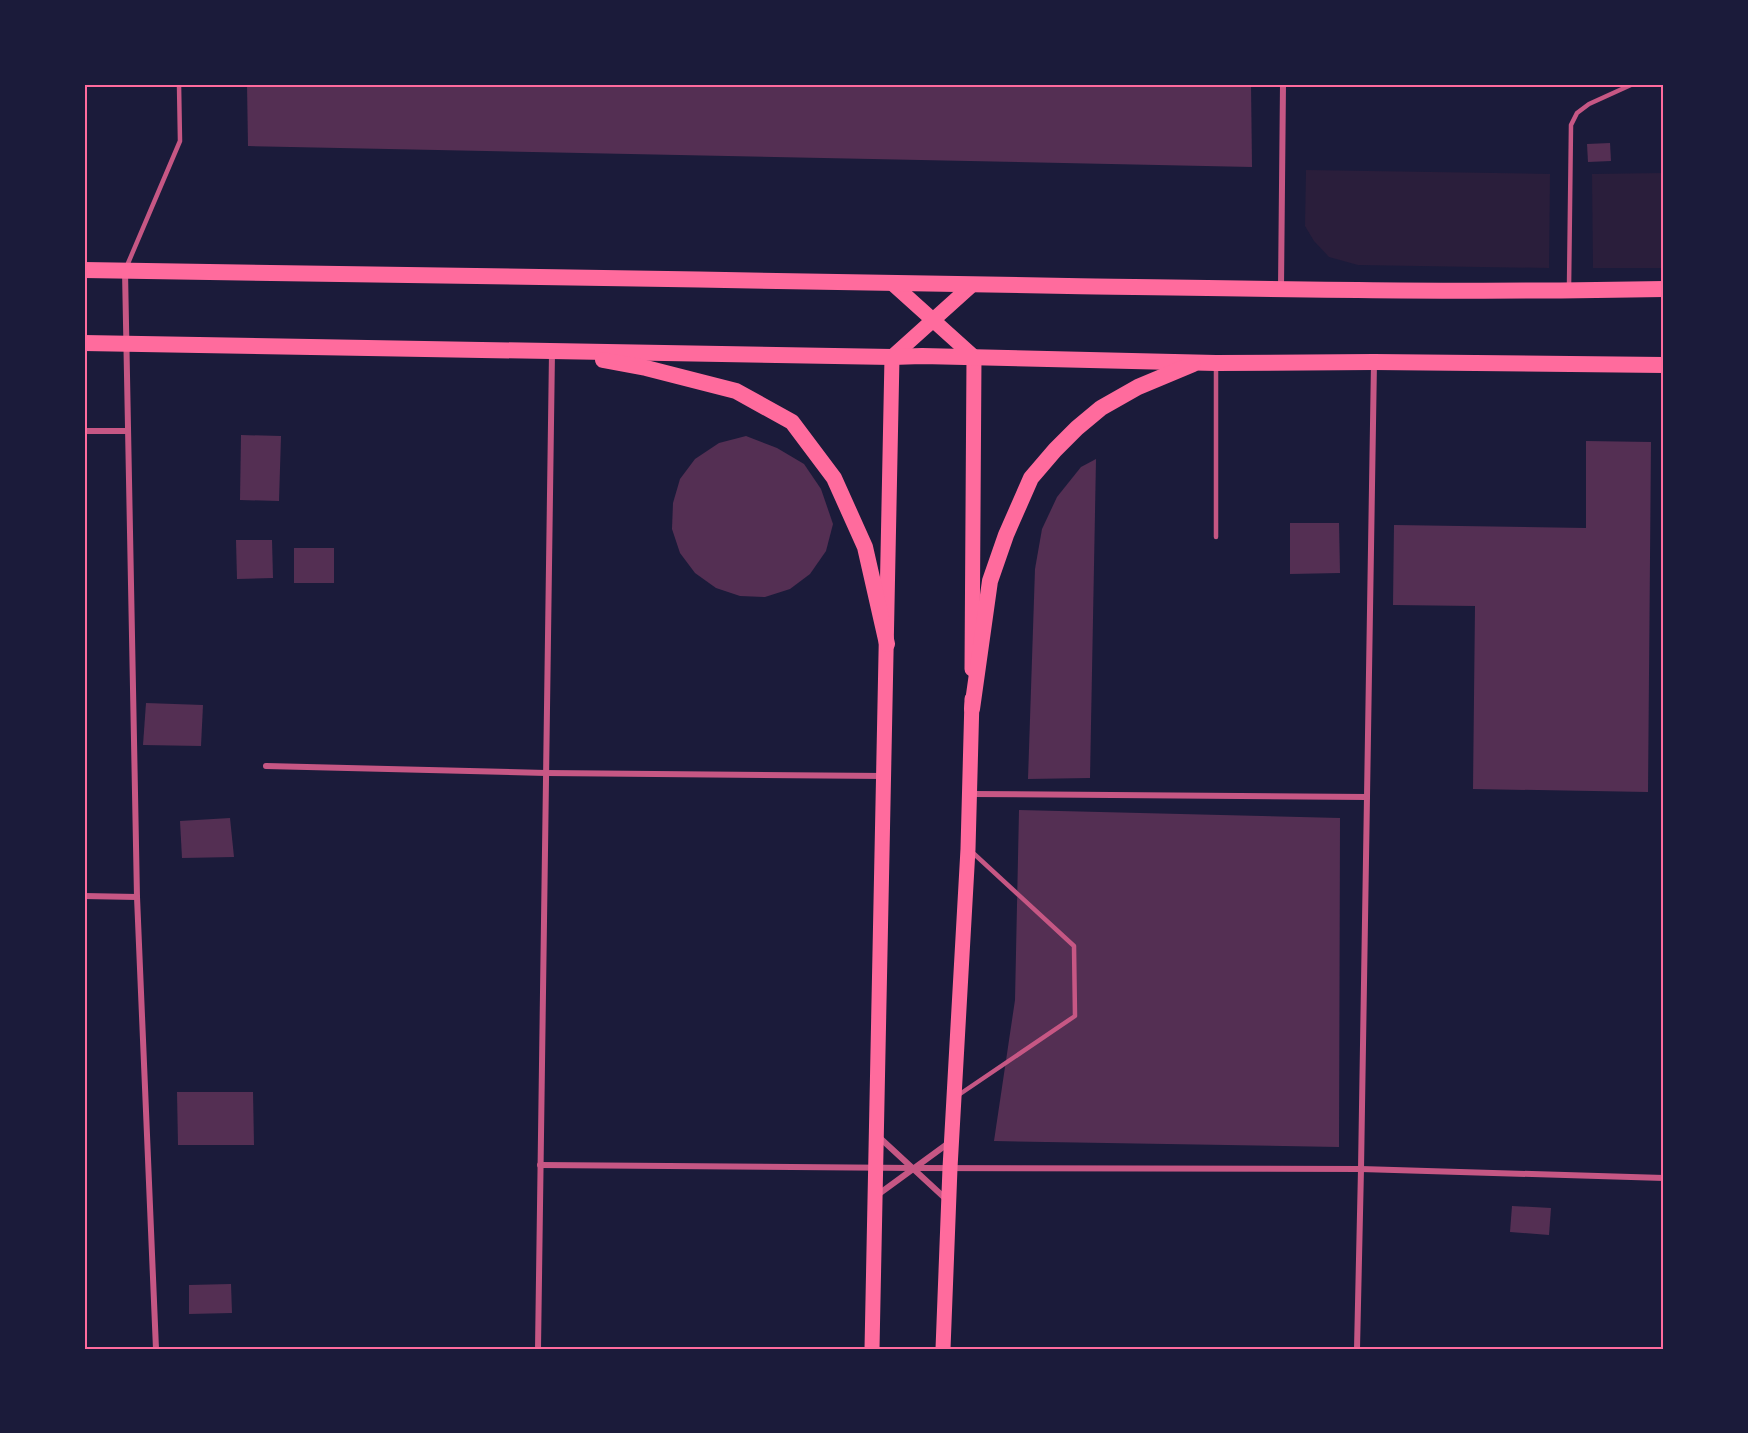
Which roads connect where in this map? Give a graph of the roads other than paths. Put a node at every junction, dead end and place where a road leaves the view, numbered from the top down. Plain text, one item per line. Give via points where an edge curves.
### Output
1 (179, 84) edge
2 (1282, 84) edge
3 (1633, 84) edge
4 (84, 270) edge
5 (125, 270) junction
6 (894, 285) junction
7 (972, 285) junction
8 (1664, 289) edge
9 (1281, 290) junction
10 (1569, 291) junction
11 (933, 319) junction
12 (84, 343) edge
13 (126, 343) junction
14 (552, 351) junction
15 (892, 357) junction
16 (974, 357) junction
17 (1207, 362) junction
18 (1374, 362) junction
19 (1664, 365) edge
20 (84, 431) edge
21 (127, 431) junction
22 (1216, 537) dead end
23 (887, 644) junction
24 (972, 709) junction
25 (266, 766) dead end
26 (546, 773) junction
27 (885, 776) junction
28 (970, 794) junction
29 (1367, 796) junction
30 (968, 849) junction
31 (84, 896) edge
32 (137, 897) junction
33 (955, 1097) junction
34 (877, 1136) junction
35 (952, 1141) junction
36 (540, 1165) junction
37 (877, 1168) junction
38 (913, 1168) junction
39 (950, 1168) junction
40 (1362, 1169) junction
41 (1664, 1178) edge
42 (876, 1196) junction
43 (948, 1202) junction
44 (156, 1349) edge
45 (538, 1349) edge
46 (873, 1349) edge
47 (943, 1349) edge
48 (1357, 1349) edge

1 - 5 lane via 180,141
2 - 9 street
3 - 10 lane via 1589,104 1577,113 1572,125
4 - 5 highway
5 - 6 highway
5 - 13 street
6 - 7 highway
6 - 11 main road
7 - 9 highway
7 - 11 main road
8 - 10 highway
9 - 10 highway
11 - 15 main road
11 - 16 main road
12 - 13 highway
13 - 14 highway
13 - 21 street
14 - 15 highway
14 - 23 highway via 646,368 736,391 792,422 834,478 865,547
14 - 26 street
15 - 16 highway
15 - 23 main road
16 - 17 highway
16 - 24 main road
17 - 18 highway
17 - 22 lane
17 - 24 highway via 1138,387 1101,408 1062,442 1030,478 990,581
18 - 19 highway
18 - 29 street
20 - 21 street
21 - 32 street
23 - 27 main road
24 - 28 main road
25 - 26 street
26 - 27 street
26 - 36 street
27 - 34 main road
28 - 29 street
28 - 30 main road
29 - 40 street
30 - 33 main road
30 - 33 lane via 1074,945 1075,1016
31 - 32 street
32 - 44 street
33 - 35 main road
34 - 37 main road
34 - 38 street
35 - 38 street
35 - 39 main road
36 - 37 street
36 - 45 street
37 - 38 street
37 - 42 main road
38 - 39 street
38 - 42 street
38 - 43 street
39 - 40 street
39 - 43 main road
40 - 41 street
40 - 48 street
42 - 46 main road
43 - 47 main road

